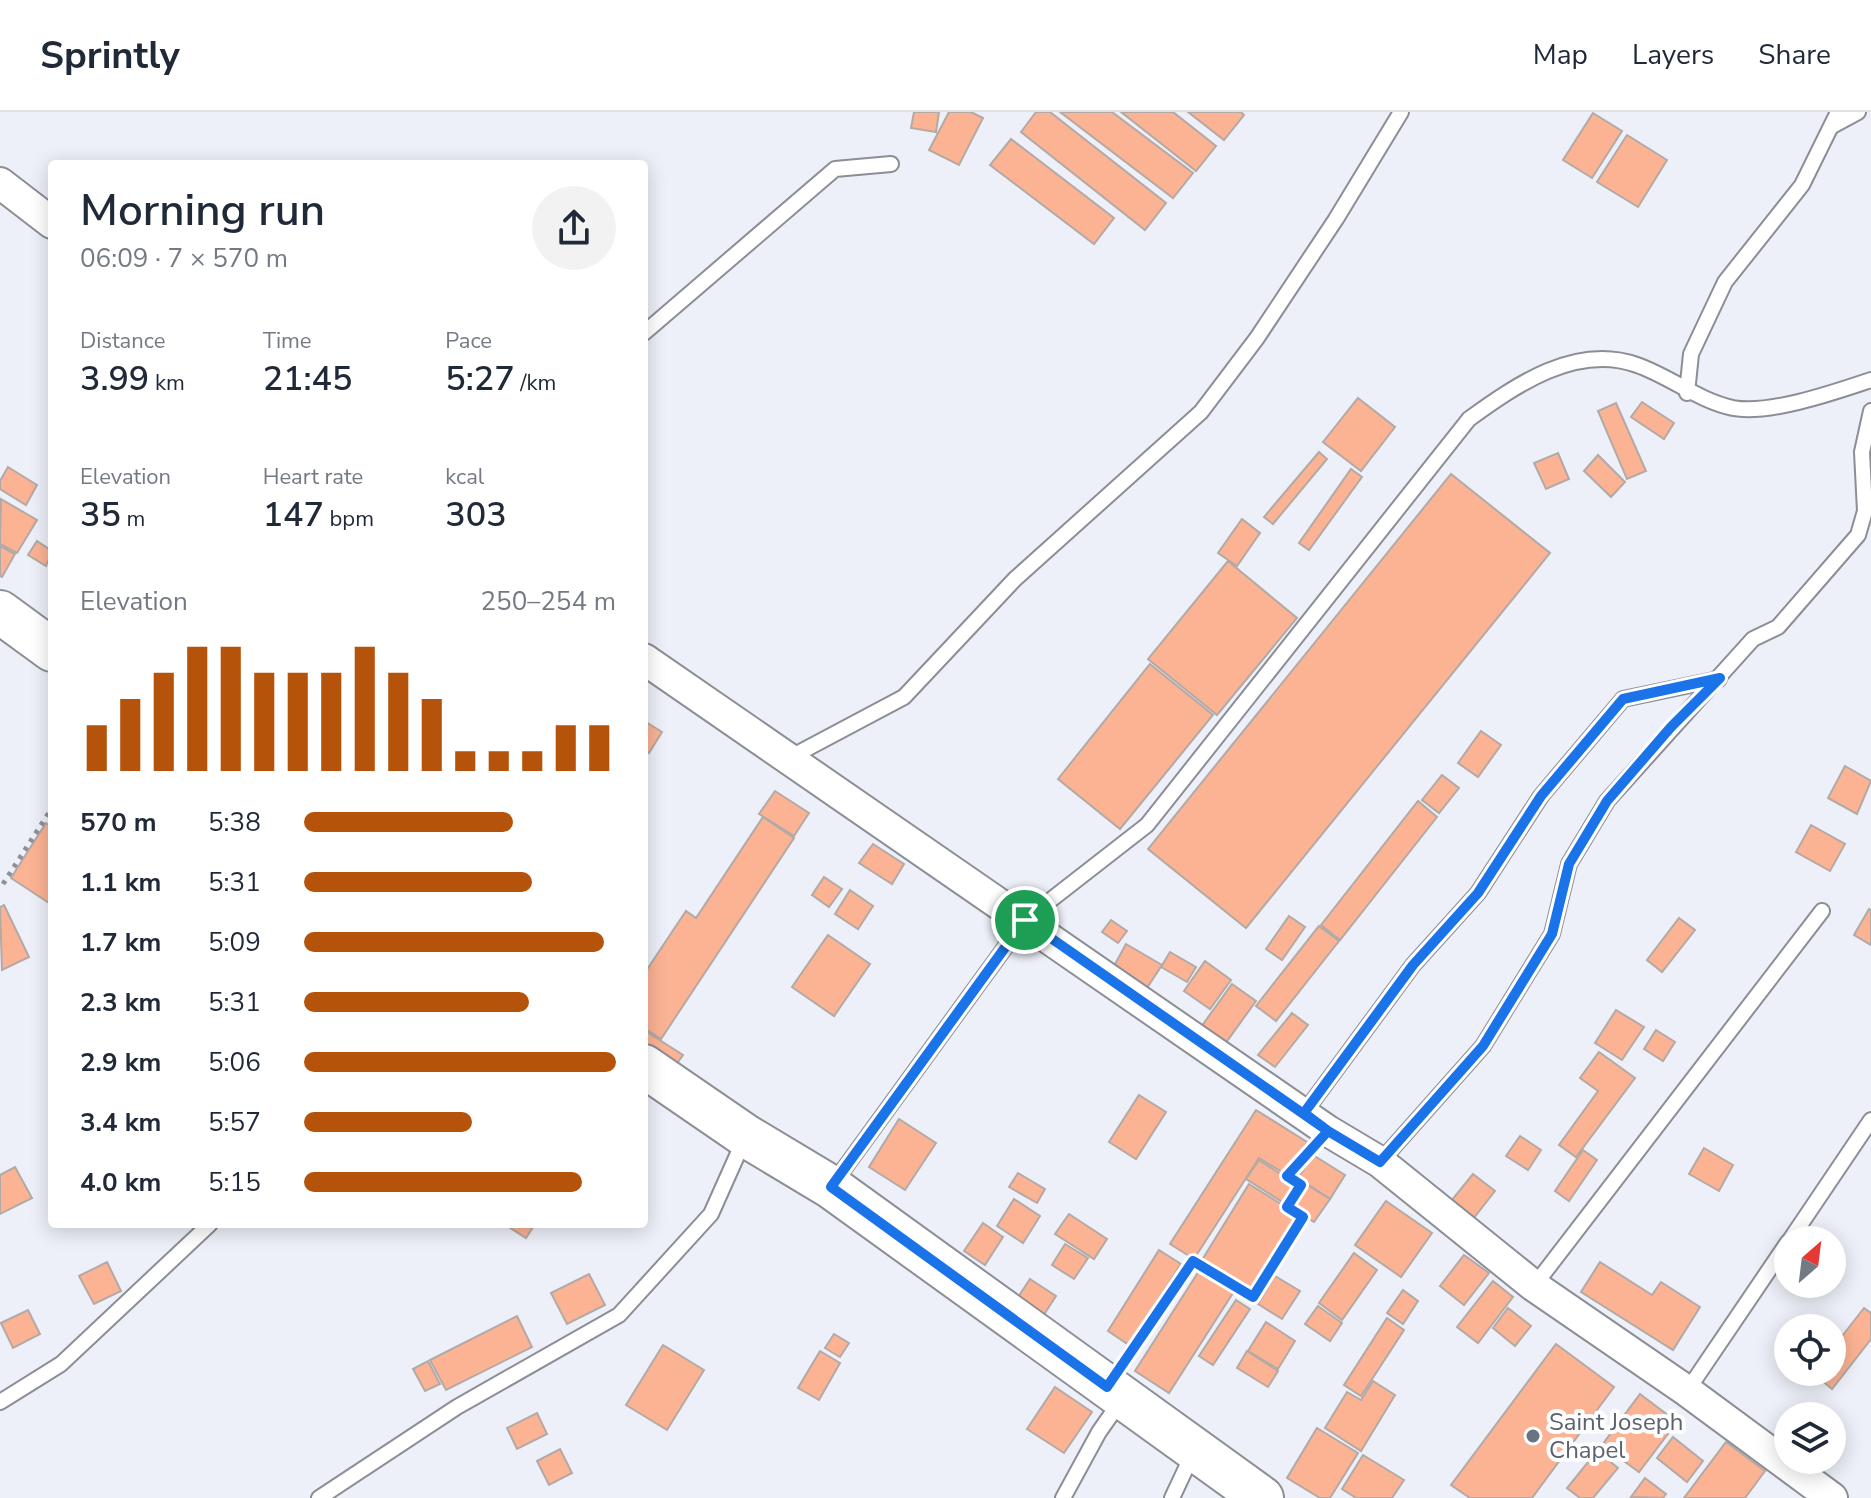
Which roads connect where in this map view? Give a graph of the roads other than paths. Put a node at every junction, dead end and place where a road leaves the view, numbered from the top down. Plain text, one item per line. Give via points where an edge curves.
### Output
1 (1401, 112) edge
2 (1838, 112) edge
3 (1858, 112) edge
4 (1832, 126) junction
5 (891, 164) dead end
6 (0, 183) edge
7 (48, 220) edge
8 (648, 330) edge
9 (1871, 380) edge
10 (1687, 393) junction
11 (1871, 411) edge
12 (0, 612) edge
13 (48, 647) edge
14 (648, 662) edge
15 (1720, 678) junction
16 (791, 757) junction
17 (1822, 911) dead end
18 (1025, 920) junction
19 (648, 1069) edge
20 (1871, 1120) edge
21 (1316, 1122) junction
22 (746, 1136) junction
23 (1380, 1162) junction
24 (831, 1187) junction
25 (1799, 1226) edge
26 (206, 1228) edge
27 (1774, 1263) edge
28 (1534, 1286) junction
29 (1687, 1391) junction
30 (1115, 1393) junction
31 (0, 1402) edge
32 (1195, 1451) junction
33 (319, 1498) edge
34 (1063, 1498) edge
35 (1172, 1498) edge
36 (1262, 1498) edge
37 (1832, 1498) edge

1 - 16 lane via 1257,338 1201,412 1015,579 904,697
2 - 4 lane
3 - 4 lane
4 - 10 lane via 1802,185 1725,282 1691,354
5 - 8 lane via 835,169
6 - 7 street
9 - 10 lane via 1803,402 1736,408
10 - 18 lane via 1639,366 1606,358 1561,366 1517,384 1469,419 1147,825
11 - 15 lane via 1862,452 1865,511 1858,535 1778,627 1753,639
12 - 13 street
14 - 16 street
15 - 21 lane via 1623,699 1541,796 1478,893 1413,965
15 - 23 lane via 1607,801 1569,864 1552,934 1483,1046
16 - 18 street
17 - 28 lane
18 - 21 street
18 - 24 lane
19 - 22 street
20 - 25 lane
21 - 23 street
22 - 24 street
22 - 33 lane via 711,1214 619,1315 457,1407
23 - 28 street
24 - 30 street
26 - 31 lane via 61,1364
27 - 29 lane
28 - 29 street
29 - 37 street
30 - 32 street
30 - 34 lane
32 - 35 lane
32 - 36 street

